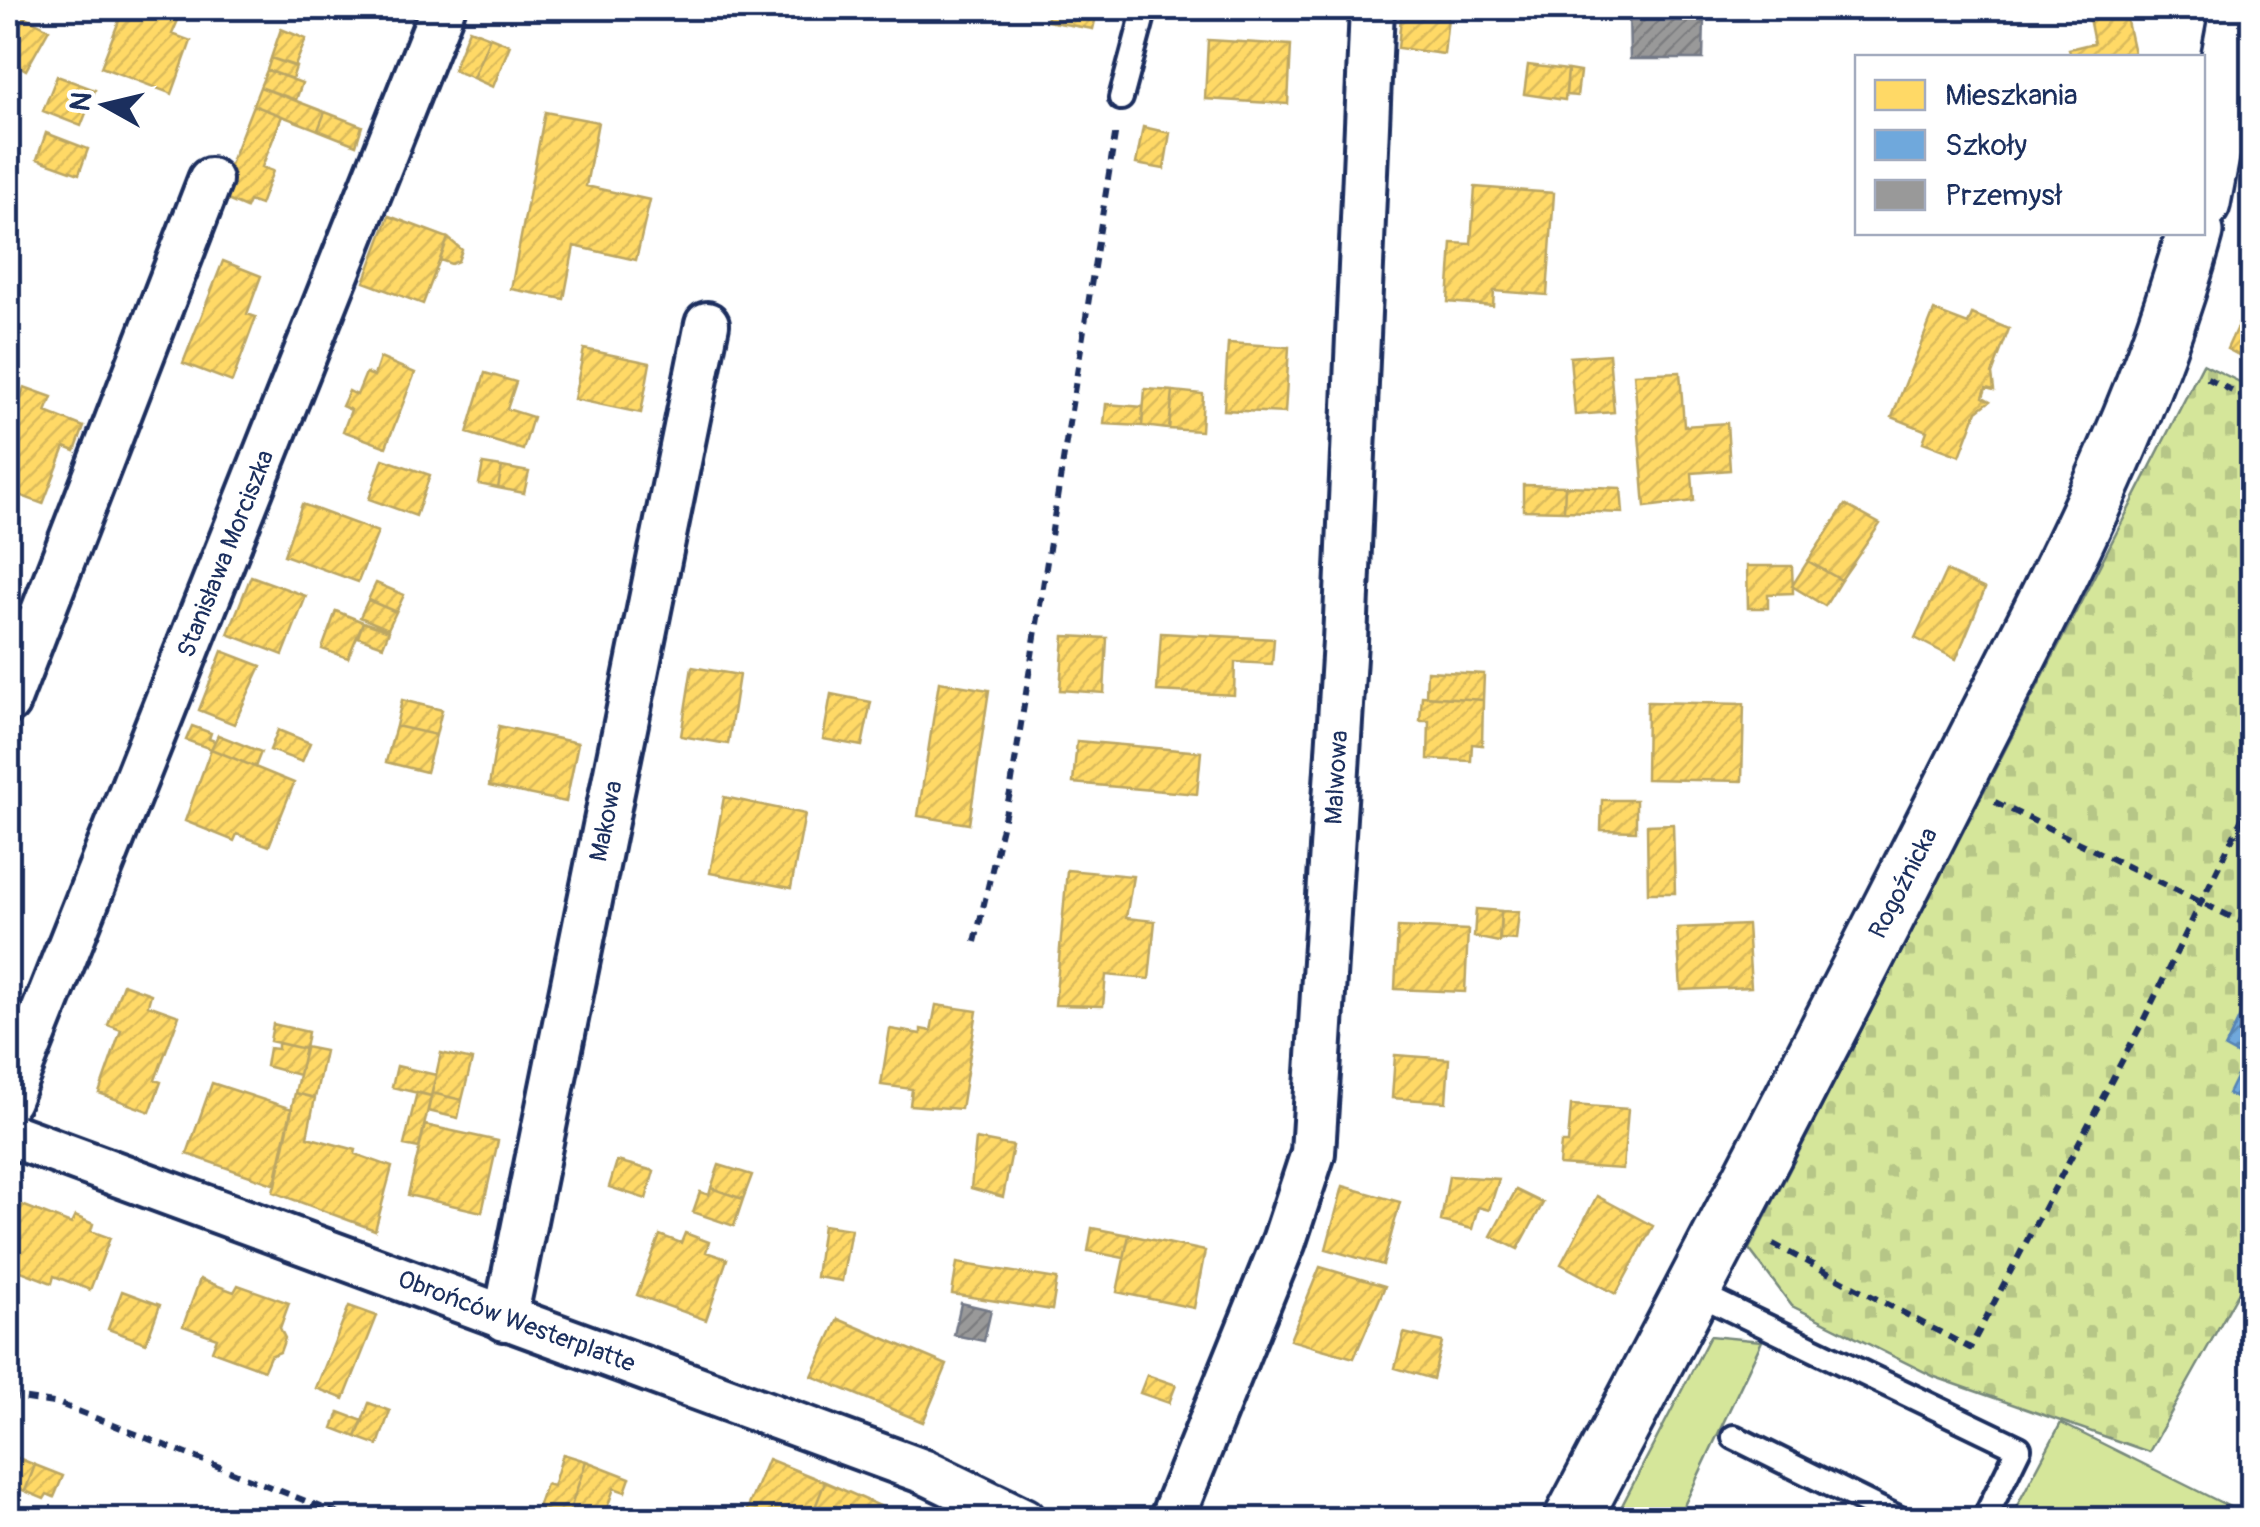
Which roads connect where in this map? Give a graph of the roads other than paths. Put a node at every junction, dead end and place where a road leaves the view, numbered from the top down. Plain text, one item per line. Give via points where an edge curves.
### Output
1 (443, 8) edge
2 (1145, 8) edge
3 (1372, 8) edge
4 (2239, 8) edge
5 (1121, 98) road end
6 (210, 180) dead end
7 (2205, 186) edge
8 (2194, 235) edge
9 (707, 324) dead end
10 (8, 702) edge
11 (8, 1100) edge
12 (8, 1134) edge
13 (1693, 1291) junction
14 (505, 1318) junction
15 (1734, 1437) dead end
16 (1024, 1520) edge
17 (1171, 1520) edge
18 (1572, 1520) edge
19 (1902, 1520) edge
20 (1984, 1520) edge

1 - 11 street, Stanisława Morciszka
2 - 5 lane
3 - 17 street, Malwowa via 1346,640 1313,1153
4 - 7 street
6 - 10 street
8 - 13 street, Rogoźnicka via 2166,332 2110,469
9 - 14 street, Makowa
12 - 14 street, Obrońców Westerplatte
13 - 18 street, Rogoźnicka
13 - 20 lane via 2019,1448
14 - 16 street, Obrońców Westerplatte via 925,1472
15 - 19 lane

